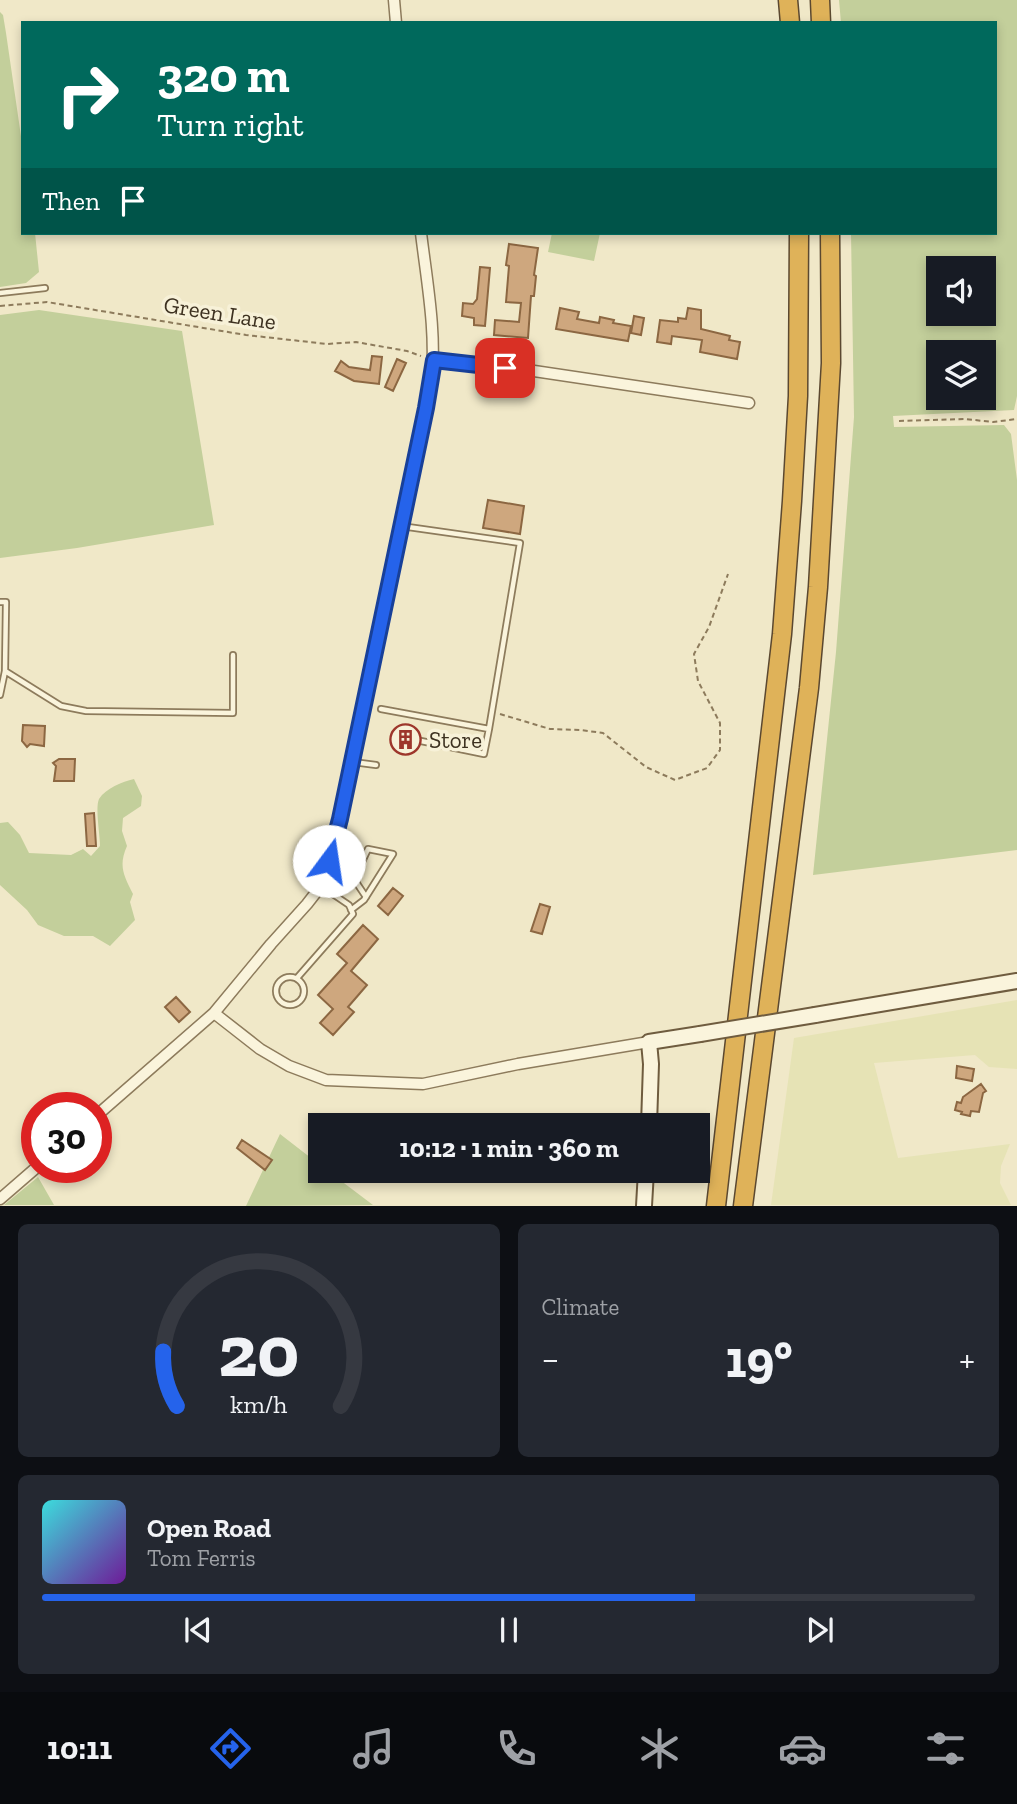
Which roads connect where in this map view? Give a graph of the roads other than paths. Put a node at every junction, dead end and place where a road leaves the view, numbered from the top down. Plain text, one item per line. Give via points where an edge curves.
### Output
1 (394, 0) edge
2 (788, 0) edge
3 (820, 0) edge
4 (396, 21) edge
5 (790, 21) edge
6 (821, 21) edge
7 (421, 235) edge
8 (799, 235) edge
9 (830, 235) edge
10 (45, 288) dead end
11 (0, 293) edge
12 (434, 360) junction
13 (749, 403) dead end
14 (401, 526) junction
15 (0, 602) edge
16 (233, 655) dead end
17 (2, 662) edge
18 (5, 671) junction
19 (0, 695) edge
20 (381, 709) dead end
21 (489, 729) junction
22 (421, 741) dead end
23 (352, 762) junction
24 (376, 765) dead end
25 (321, 886) junction
26 (366, 897) junction
27 (351, 910) junction
28 (297, 978) junction
29 (1017, 981) edge
30 (214, 1013) junction
31 (649, 1042) junction
32 (112, 1102) edge
33 (649, 1113) edge
34 (21, 1181) edge
35 (645, 1183) edge
36 (0, 1199) edge
37 (644, 1206) edge
38 (716, 1206) edge
39 (743, 1206) edge

1 - 4 street
2 - 5 highway
3 - 6 highway
7 - 12 street
8 - 38 highway via 798,396 782,634
9 - 39 highway via 831,363 809,688
10 - 11 lane
12 - 13 street
12 - 14 street
14 - 21 lane via 520,543
14 - 23 street
15 - 17 lane via 6,602
16 - 18 lane via 233,713 86,711 61,706
17 - 18 lane
18 - 19 lane
20 - 21 lane
21 - 22 lane via 484,754
23 - 24 lane
23 - 25 street
25 - 27 lane
25 - 30 street
26 - 26 lane via 373,886 393,855 369,849 354,879
26 - 27 lane
27 - 28 lane via 353,914
28 - 28 lane via 304,987 303,997 292,1005 283,1003 277,996 278,983
29 - 31 main road, bridge
30 - 31 street via 260,1049 326,1080 423,1084
30 - 32 street
31 - 33 main road
34 - 36 street
35 - 37 main road

